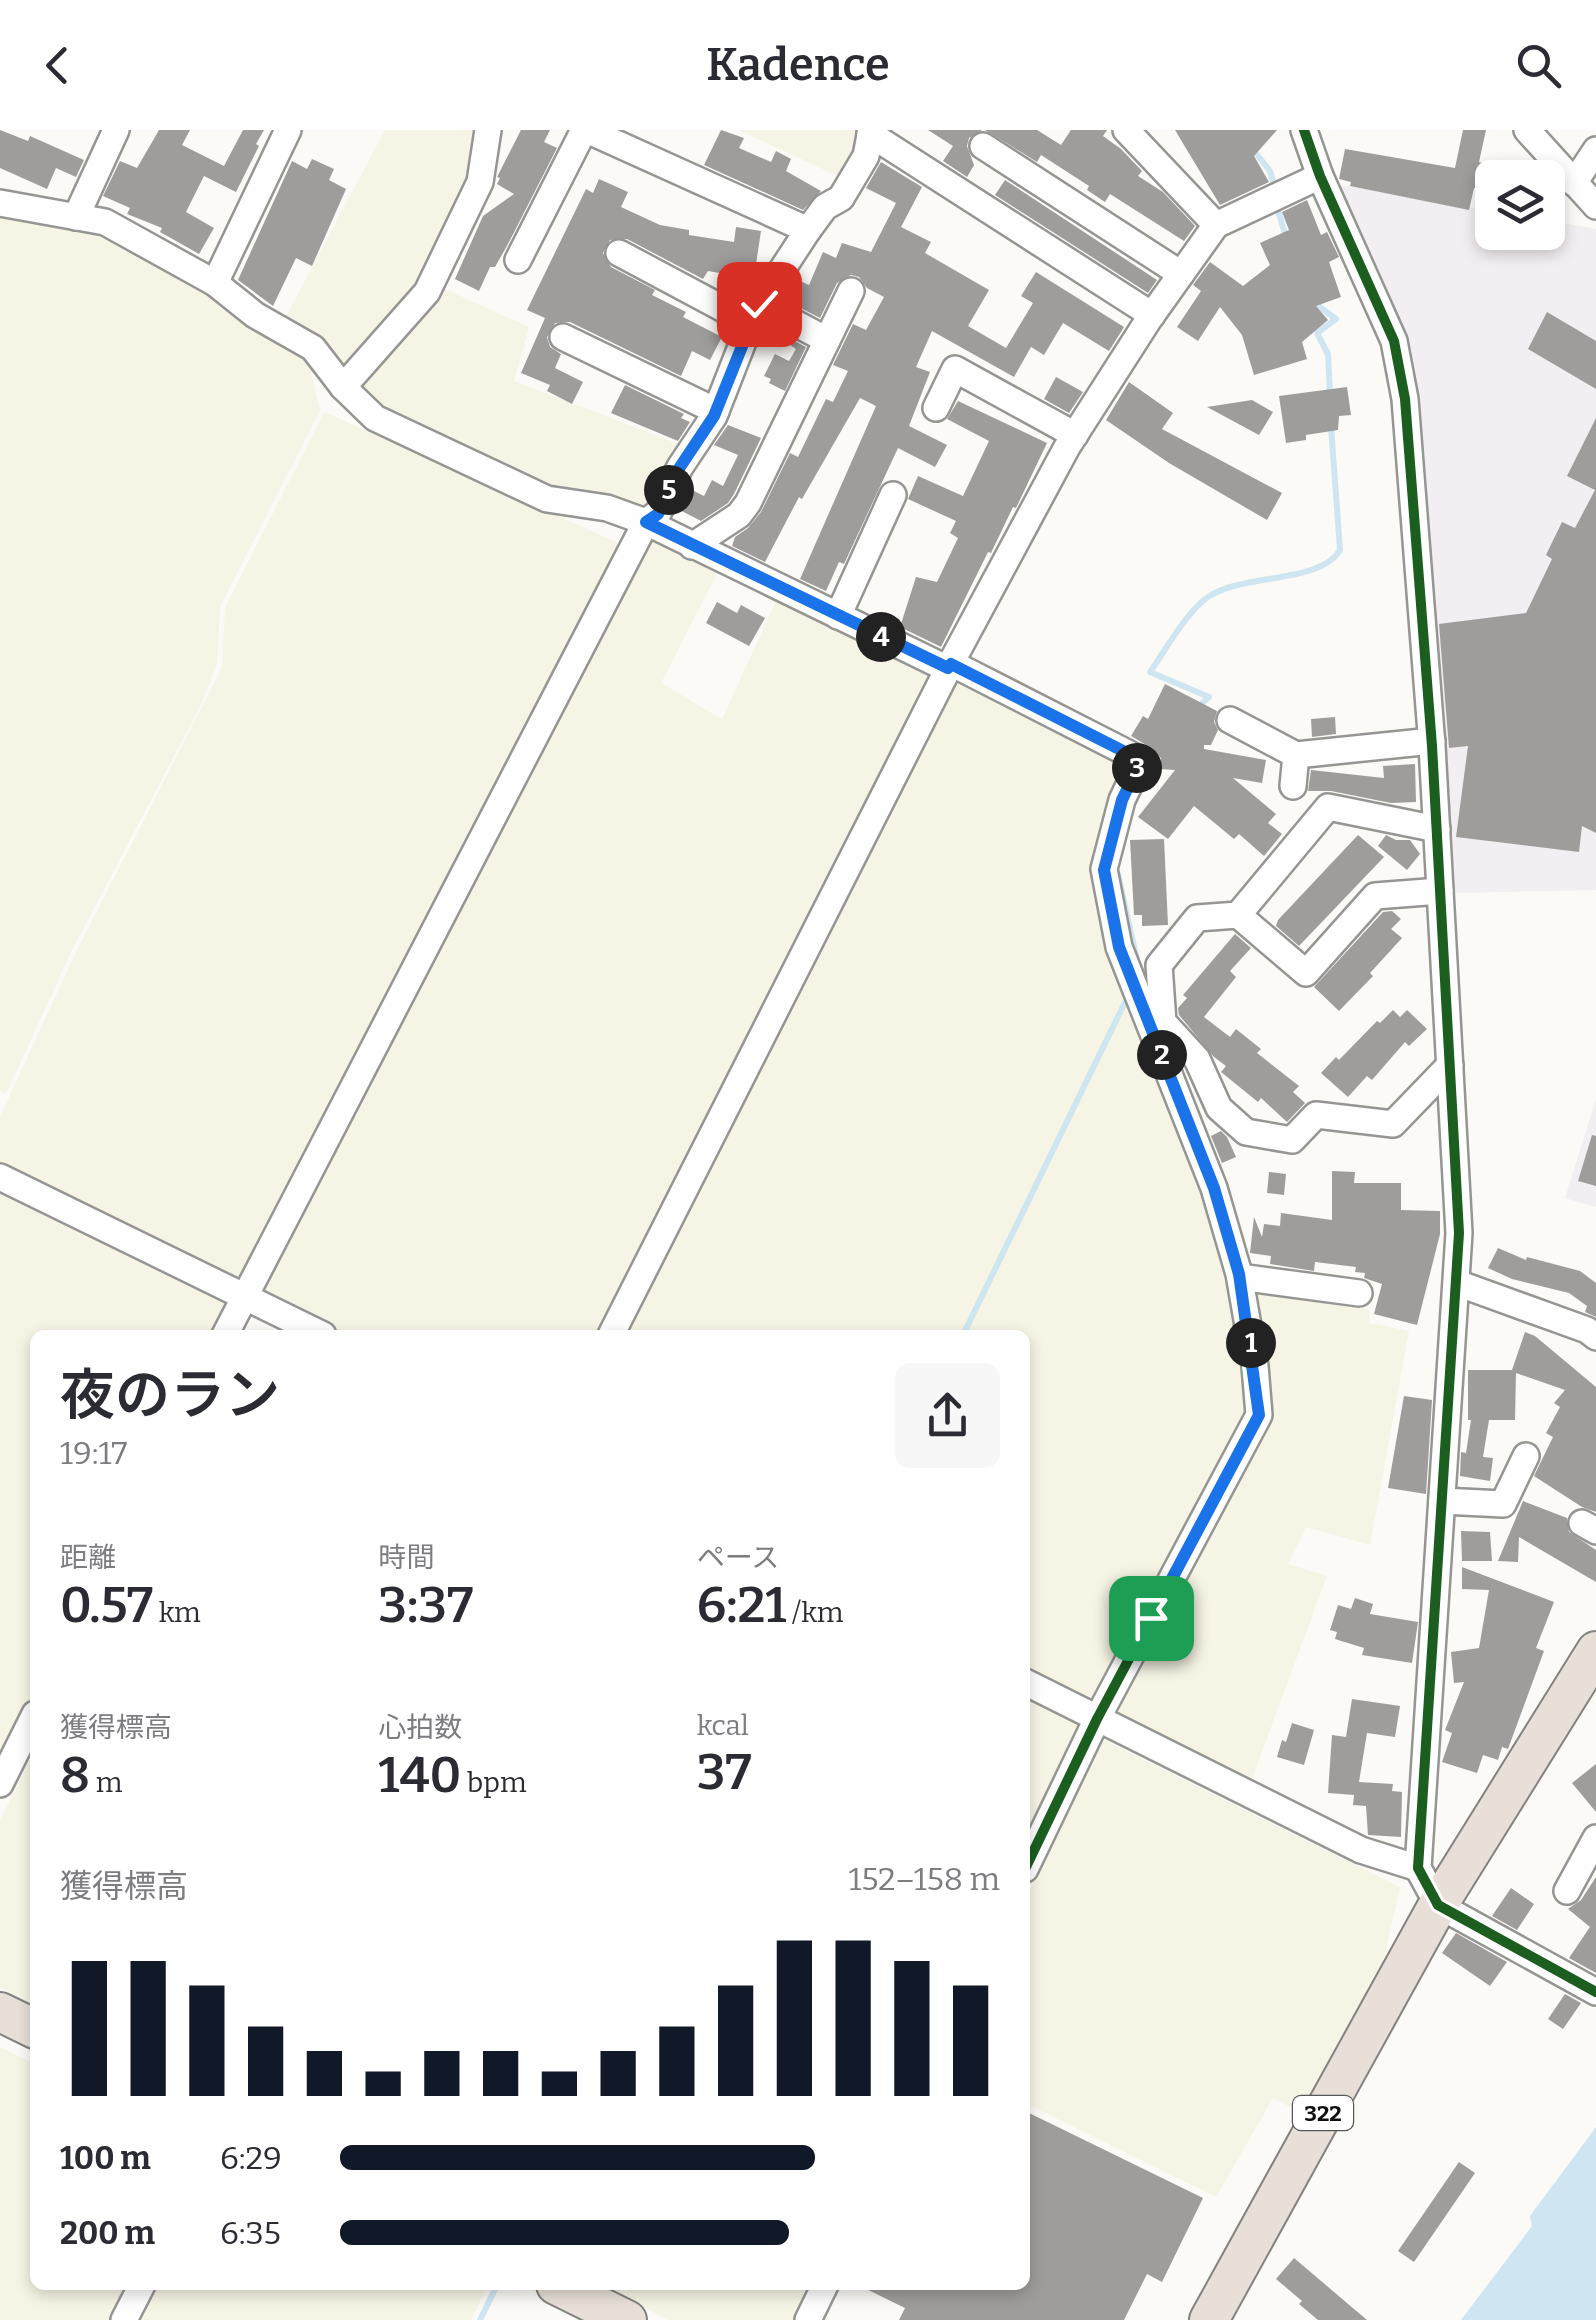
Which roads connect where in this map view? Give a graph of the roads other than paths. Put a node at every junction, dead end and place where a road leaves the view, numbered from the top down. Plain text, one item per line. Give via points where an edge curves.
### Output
1 (116, 130) edge
2 (288, 130) edge
3 (488, 130) edge
4 (585, 130) edge
5 (1126, 130) edge
6 (1304, 130) edge
7 (1527, 130) edge
8 (871, 132) edge
9 (983, 146) dead end
10 (1596, 150) edge
11 (1320, 176) junction
12 (1574, 183) junction
13 (0, 204) edge
14 (1596, 206) edge
15 (76, 217) junction
16 (1216, 226) junction
17 (808, 230) junction
18 (618, 253) dead end
19 (518, 260) dead end
20 (1181, 274) junction
21 (216, 283) junction
22 (851, 291) dead end
23 (755, 313) junction
24 (1152, 315) junction
25 (563, 337) dead end
26 (828, 340) junction
27 (343, 387) junction
28 (936, 408) dead end
29 (716, 410) junction
30 (1075, 434) junction
31 (893, 495) dead end
32 (646, 522) junction
33 (692, 546) junction
34 (838, 616) junction
35 (950, 666) junction
36 (1230, 720) dead end
37 (1432, 741) junction
38 (1296, 755) junction
39 (1293, 786) dead end
40 (1437, 829) junction
41 (1440, 890) junction
42 (1238, 915) junction
43 (1450, 1065) junction
44 (0, 1178) edge
45 (1240, 1277) junction
46 (1457, 1283) junction
47 (1359, 1293) dead end
48 (245, 1297) junction
49 (228, 1330) edge
50 (313, 1330) edge
51 (614, 1330) edge
52 (1596, 1337) edge
53 (1526, 1456) dead end
54 (1442, 1501) junction
55 (1596, 1651) edge
56 (1030, 1685) edge
57 (1097, 1719) junction
58 (30, 1724) edge
59 (0, 1784) edge
60 (1596, 1838) edge
61 (1030, 1859) edge
62 (1418, 1868) junction
63 (1566, 1890) dead end
64 (1438, 1905) junction
65 (1596, 1992) edge
66 (0, 2012) edge
67 (30, 2027) edge
68 (139, 2290) edge
69 (566, 2290) edge
70 (823, 2290) edge
71 (124, 2320) edge
72 (628, 2320) edge
73 (808, 2320) edge
74 (1209, 2320) edge

1 - 15 street
2 - 21 street
3 - 27 street via 480,182 428,292
4 - 17 street
4 - 19 street
5 - 16 street
6 - 11 street
7 - 12 street
8 - 17 street via 866,156 841,198
8 - 24 street
9 - 20 street
10 - 12 street
11 - 16 street
11 - 37 street via 1394,341 1405,400
12 - 14 street
13 - 15 street
15 - 21 street via 105,222
16 - 20 street
17 - 23 street
18 - 23 street
20 - 24 street
21 - 27 street via 254,315 313,348
22 - 26 street
23 - 26 street
23 - 29 street
24 - 30 street
25 - 29 street
26 - 33 street via 748,503
27 - 32 street via 375,418 547,499
28 - 30 street via 955,369
29 - 32 street via 658,514
30 - 35 street
31 - 34 street
32 - 33 street
32 - 48 street
33 - 34 street
34 - 35 street
35 - 45 street via 1141,760 1122,800 1104,870 1119,947 1214,1188
35 - 51 street
36 - 38 street
37 - 38 street
37 - 40 street
38 - 39 street
40 - 41 street
40 - 42 street via 1328,807
41 - 42 street via 1375,896 1306,973
41 - 43 street
42 - 43 street via 1197,918 1159,965 1163,1022 1197,1059 1219,1108 1246,1132 1292,1140 1316,1115 1393,1124
43 - 46 street
44 - 48 street
45 - 47 street
45 - 57 street via 1259,1415
46 - 52 street
46 - 54 street
48 - 49 street
48 - 50 street
53 - 54 street via 1503,1504
54 - 62 street
55 - 64 highway, 322
56 - 57 street
57 - 61 street
57 - 62 street via 1360,1850
58 - 59 street
60 - 63 street
62 - 64 street
64 - 65 street
64 - 74 highway, 322
66 - 67 highway
68 - 71 street
69 - 72 highway
70 - 73 street

